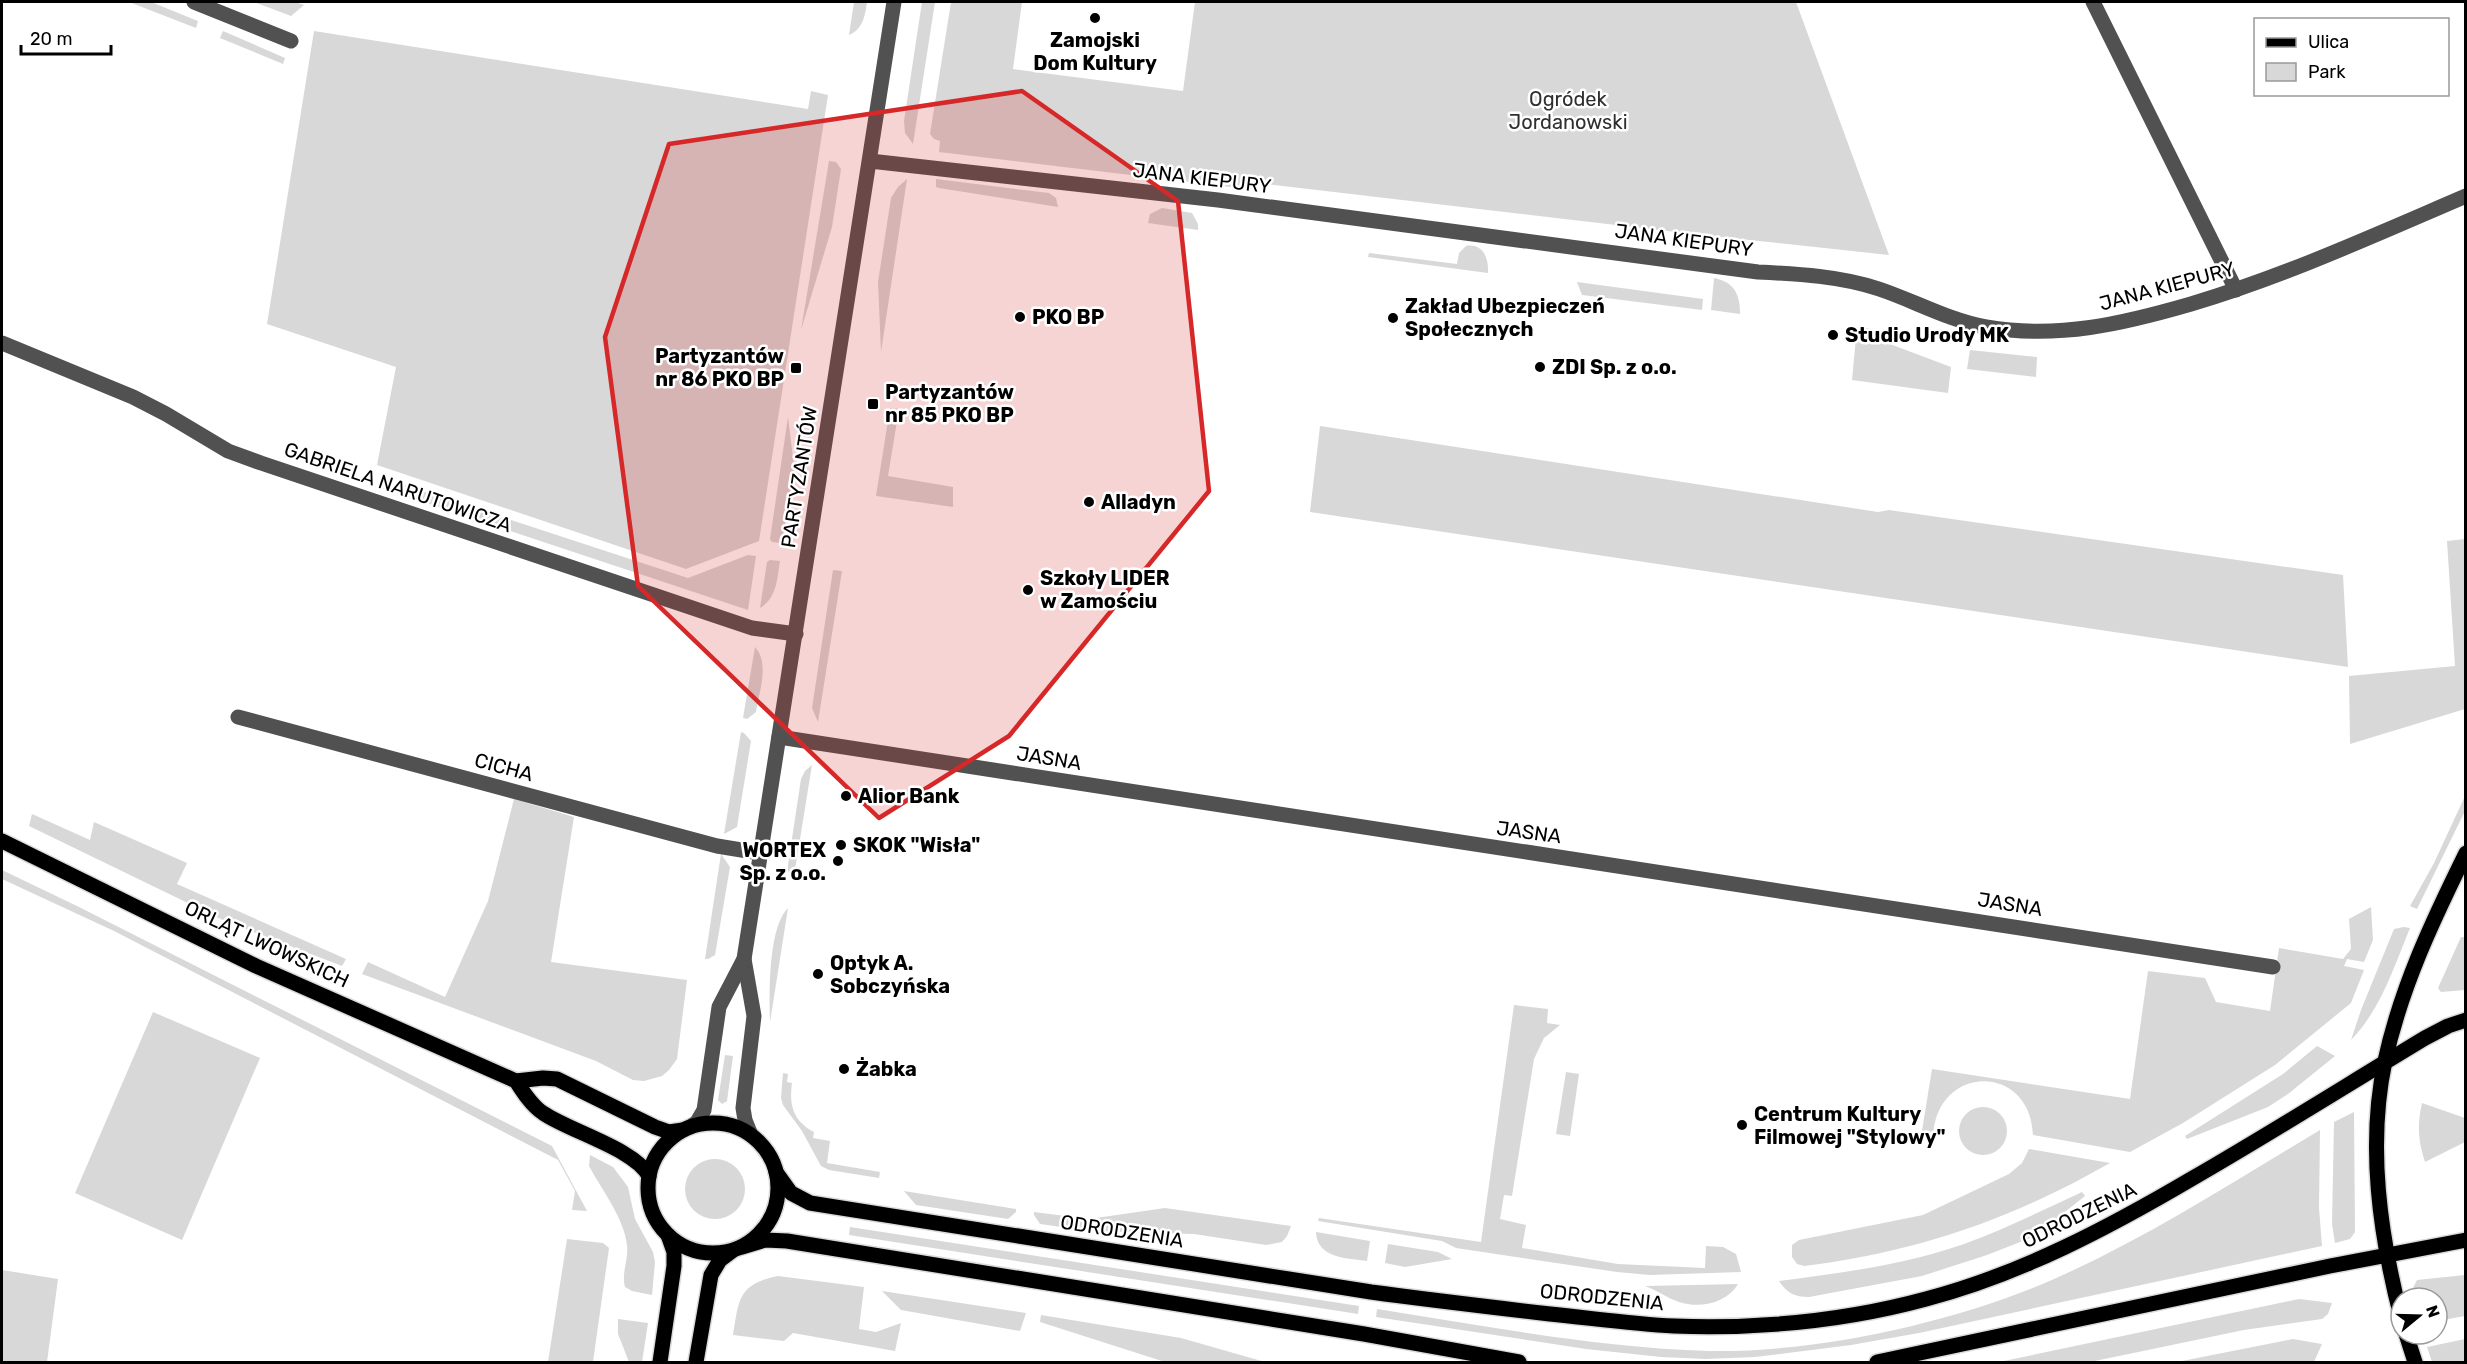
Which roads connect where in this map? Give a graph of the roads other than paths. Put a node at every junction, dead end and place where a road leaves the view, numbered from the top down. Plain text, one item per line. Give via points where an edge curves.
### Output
1 (194, 2) edge
2 (894, 2) edge
3 (2093, 2) edge
4 (291, 41) dead end
5 (870, 161) junction
6 (2466, 196) edge
7 (2236, 290) junction
8 (2, 343) edge
9 (796, 634) junction
10 (238, 717) dead end
11 (779, 737) junction
12 (2, 841) edge
13 (760, 853) junction
14 (2466, 853) edge
15 (744, 959) junction
16 (2273, 967) dead end
17 (2466, 1020) edge
18 (2385, 1062) junction
19 (516, 1081) junction
20 (688, 1128) junction
21 (751, 1135) junction
22 (776, 1172) junction
23 (649, 1176) junction
24 (668, 1235) junction
25 (2466, 1240) edge
26 (737, 1249) junction
27 (2386, 1254) junction
28 (2394, 1286) edge
29 (2410, 1346) edge
30 (660, 1362) edge
31 (696, 1362) edge
32 (1519, 1362) edge
33 (1877, 1362) edge
34 (2415, 1362) edge

1 - 4 street
2 - 5 street, PARTYZANTÓW
3 - 7 street
5 - 7 street, JANA KIEPURY via 1218,200 1758,272 1823,276 1878,289 1974,324 2020,330 2107,326
5 - 9 street, PARTYZANTÓW
6 - 7 street, JANA KIEPURY
8 - 9 street, GABRIELA NARUTOWICZA via 150,405 228,451 752,628
9 - 11 street, PARTYZANTÓW
10 - 13 street, CICHA via 717,846
11 - 13 street, PARTYZANTÓW
11 - 16 street, JASNA
12 - 19 main road, ORLĄT LWOWSKICH via 256,966
13 - 15 street, PARTYZANTÓW
14 - 18 main road via 2431,923 2398,1010
15 - 20 street, PARTYZANTÓW via 719,1007 704,1106 697,1122
15 - 21 street, PARTYZANTÓW via 754,1016 743,1108
17 - 18 main road, ODRODZENIA
18 - 22 main road, ODRODZENIA via 2151,1203 2010,1271 1906,1304 1755,1325 1627,1322 1371,1292 810,1203 791,1193
18 - 27 main road via 2377,1167
19 - 20 main road, ORLĄT LWOWSKICH via 557,1080 655,1127 669,1132
19 - 23 main road, ORLĄT LWOWSKICH via 544,1114 632,1159
20 - 21 main road via 722,1124
20 - 23 main road via 662,1148
21 - 22 main road via 766,1151
22 - 26 main road via 774,1211 758,1235
23 - 24 main road via 651,1208
24 - 26 main road via 684,1247 702,1253
24 - 30 main road via 674,1266
25 - 27 main road
26 - 31 main road via 720,1260 711,1275
26 - 32 main road via 765,1240 787,1241
27 - 28 main road
27 - 33 main road
29 - 34 main road

